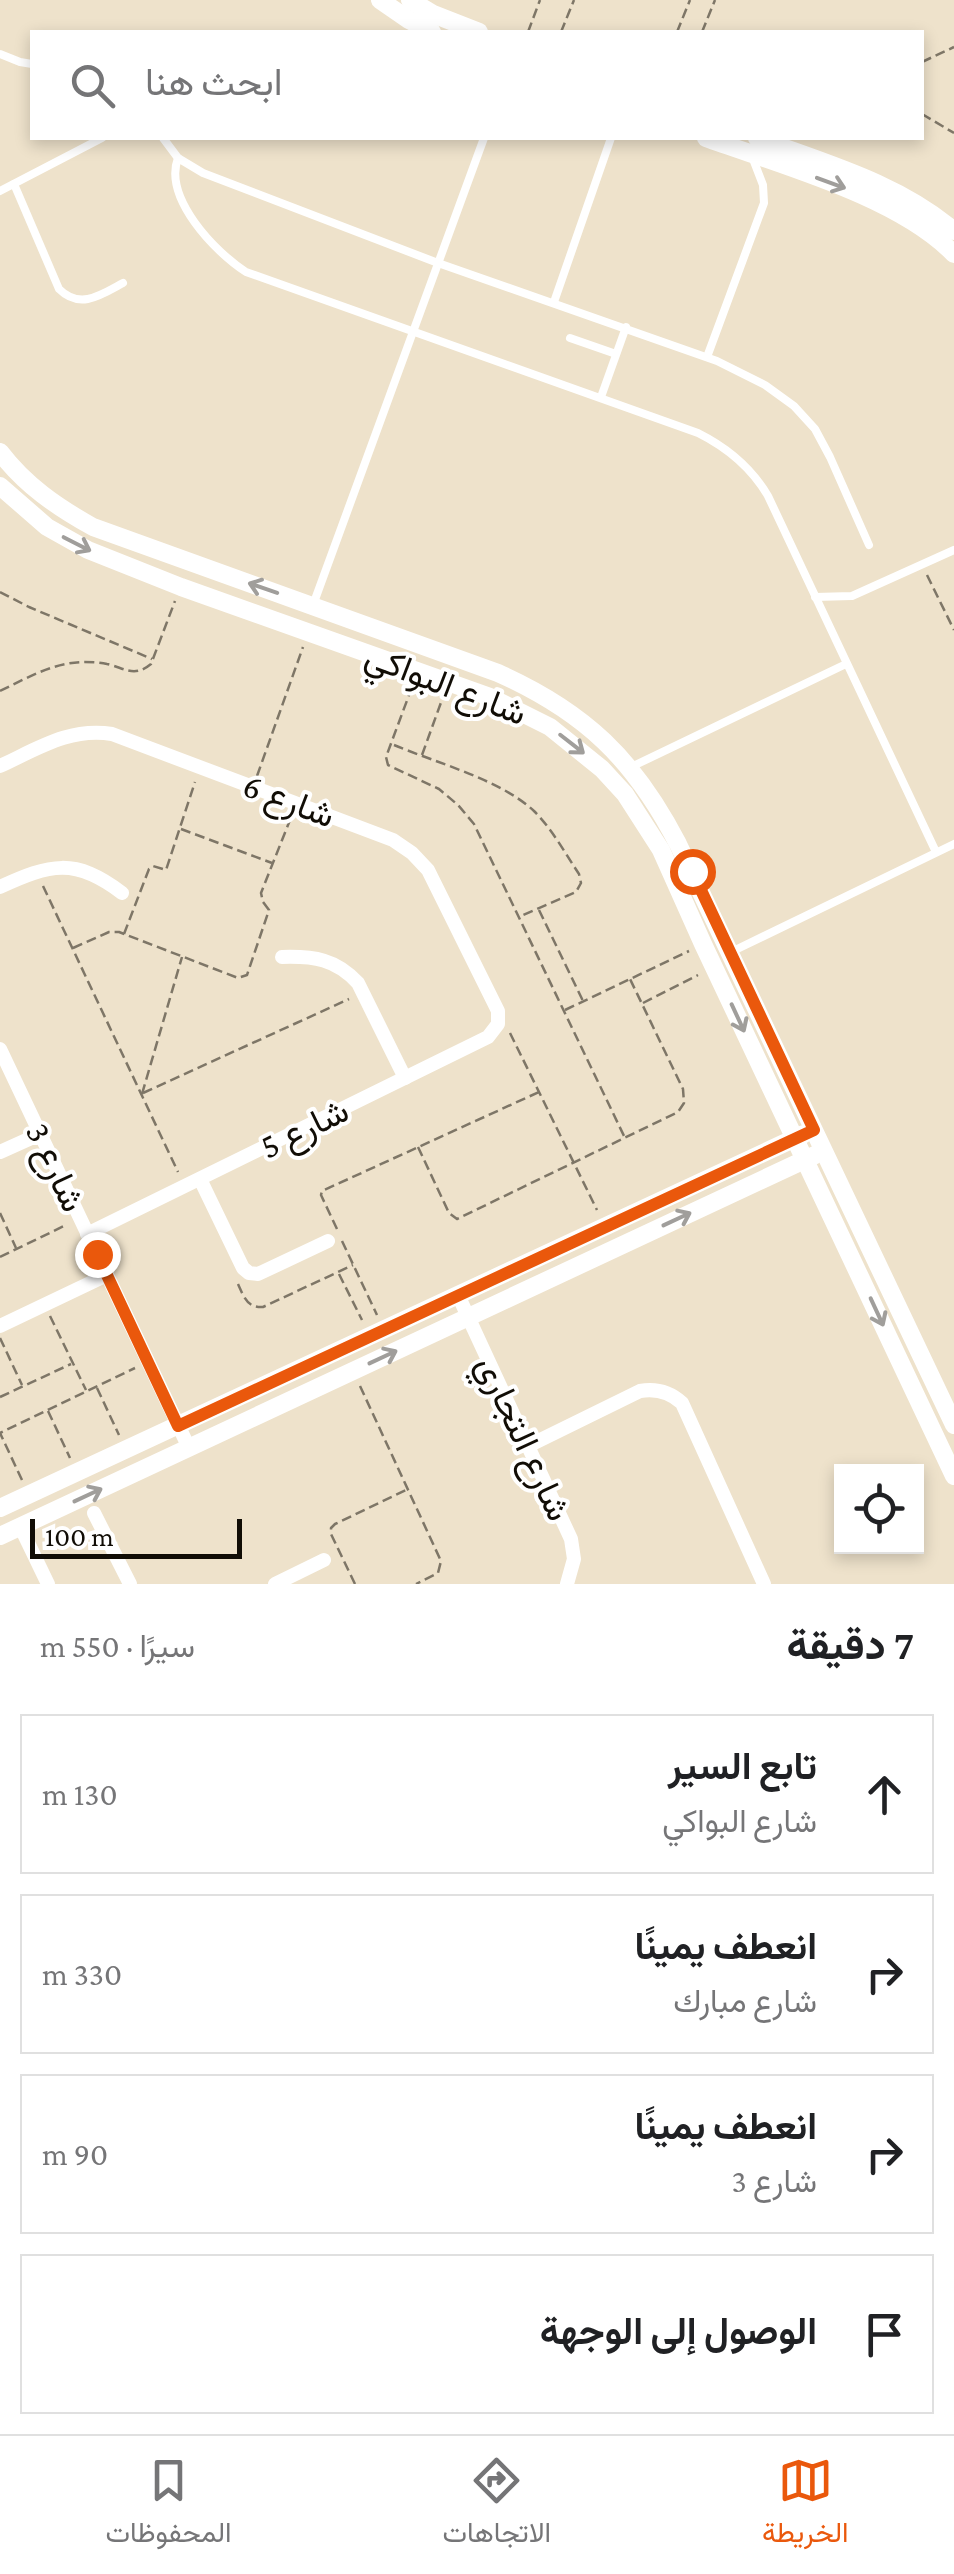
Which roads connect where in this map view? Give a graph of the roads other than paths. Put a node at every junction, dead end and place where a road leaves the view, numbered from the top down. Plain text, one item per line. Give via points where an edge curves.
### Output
1 (380, 0) edge
2 (410, 0) edge
3 (428, 30) edge
4 (474, 30) edge
5 (0, 54) edge
6 (30, 64) edge
7 (98, 140) edge
8 (164, 140) edge
9 (483, 140) edge
10 (610, 140) edge
11 (718, 140) edge
12 (754, 146) edge
13 (779, 155) junction
14 (178, 158) junction
15 (14, 184) junction
16 (0, 191) edge
17 (954, 230) edge
18 (954, 254) edge
19 (438, 263) junction
20 (124, 284) dead end
21 (554, 302) junction
22 (626, 327) junction
23 (412, 332) junction
24 (570, 338) dead end
25 (616, 354) junction
26 (708, 357) junction
27 (601, 397) junction
28 (0, 452) edge
29 (0, 486) edge
30 (869, 545) dead end
31 (954, 550) edge
32 (815, 597) junction
33 (313, 605) junction
34 (846, 664) junction
35 (0, 766) edge
36 (631, 767) junction
37 (954, 844) edge
38 (936, 852) junction
39 (0, 887) edge
40 (122, 893) dead end
41 (731, 952) junction
42 (282, 956) dead end
43 (496, 1004) joint
44 (0, 1048) edge
45 (405, 1078) junction
46 (814, 1130) junction
47 (40, 1134) junction
48 (795, 1138) junction
49 (824, 1150) junction
50 (0, 1152) edge
51 (805, 1160) junction
52 (200, 1178) junction
53 (87, 1234) junction
54 (328, 1242) dead end
55 (107, 1275) junction
56 (458, 1295) junction
57 (468, 1317) junction
58 (0, 1326) edge
59 (952, 1417) edge
60 (930, 1424) junction
61 (178, 1426) junction
62 (528, 1446) junction
63 (189, 1448) junction
64 (954, 1476) edge
65 (0, 1508) edge
66 (94, 1513) dead end
67 (20, 1526) junction
68 (0, 1536) edge
69 (324, 1560) dead end
70 (48, 1584) edge
71 (130, 1584) edge
72 (275, 1584) edge
73 (566, 1584) edge
74 (764, 1584) edge

1 - 3 street
2 - 4 street
5 - 6 lane
7 - 15 lane
8 - 14 lane
9 - 19 lane
10 - 21 lane
11 - 12 street
12 - 13 street
12 - 26 lane via 764,203
13 - 17 street via 883,186
13 -> 18 street via 876,202
14 - 19 lane
14 - 23 lane via 178,192 204,236 235,265
15 - 16 lane
15 - 20 lane via 64,294 84,301
19 - 21 lane
19 - 23 lane
21 - 22 lane
22 - 25 lane
22 - 26 lane
23 - 27 lane
23 - 33 lane
24 - 25 lane
25 - 27 lane
26 - 30 lane via 780,394 805,417
27 - 32 lane via 698,433 738,458 768,496
33 -> 28 street, شارع البواكي via 93,527 22,479
29 -> 48 street, شارع البواكي via 88,550 506,704 550,727 602,769 662,850
31 - 32 lane via 852,596
32 - 34 lane
33 - 36 street, شارع البواكي via 531,688 592,728
34 - 36 lane
34 - 38 lane
35 - 43 street, شارع 6 via 58,739 112,734 393,840 428,870
36 - 41 street, شارع البواكي via 661,811
37 - 38 lane
38 - 41 lane
39 - 40 street via 51,867 82,871
41 - 46 street, شارع البواكي
42 - 45 street via 329,961 352,976
43 - 45 street, شارع 5 via 498,1024 488,1038
44 - 47 street, شارع 3
45 - 52 street, شارع 5
46 - 48 street
46 - 49 street, شارع البواكي
47 - 50 street
47 - 53 street, شارع 3
48 - 51 street, شارع البواكي
48 - 56 street
49 - 51 street
49 - 59 street, شارع البواكي
57 -> 51 street
51 -> 60 street, شارع البواكي
52 - 53 street, شارع 5
52 - 54 street via 249,1274
53 - 55 street, شارع 3
55 - 58 street
55 - 61 street, شارع 3
56 - 57 street, شارع التجاري
56 - 61 street
57 - 62 street, شارع التجاري
63 -> 57 street
59 - 60 street
60 - 64 street, شارع البواكي
61 - 63 street, شارع 3
61 - 65 street
62 - 73 street, شارع التجاري via 571,1538 574,1559
62 - 74 street via 633,1394 670,1394 682,1403
67 -> 63 street
66 - 71 street
67 - 68 street
67 - 70 street
69 - 72 street

